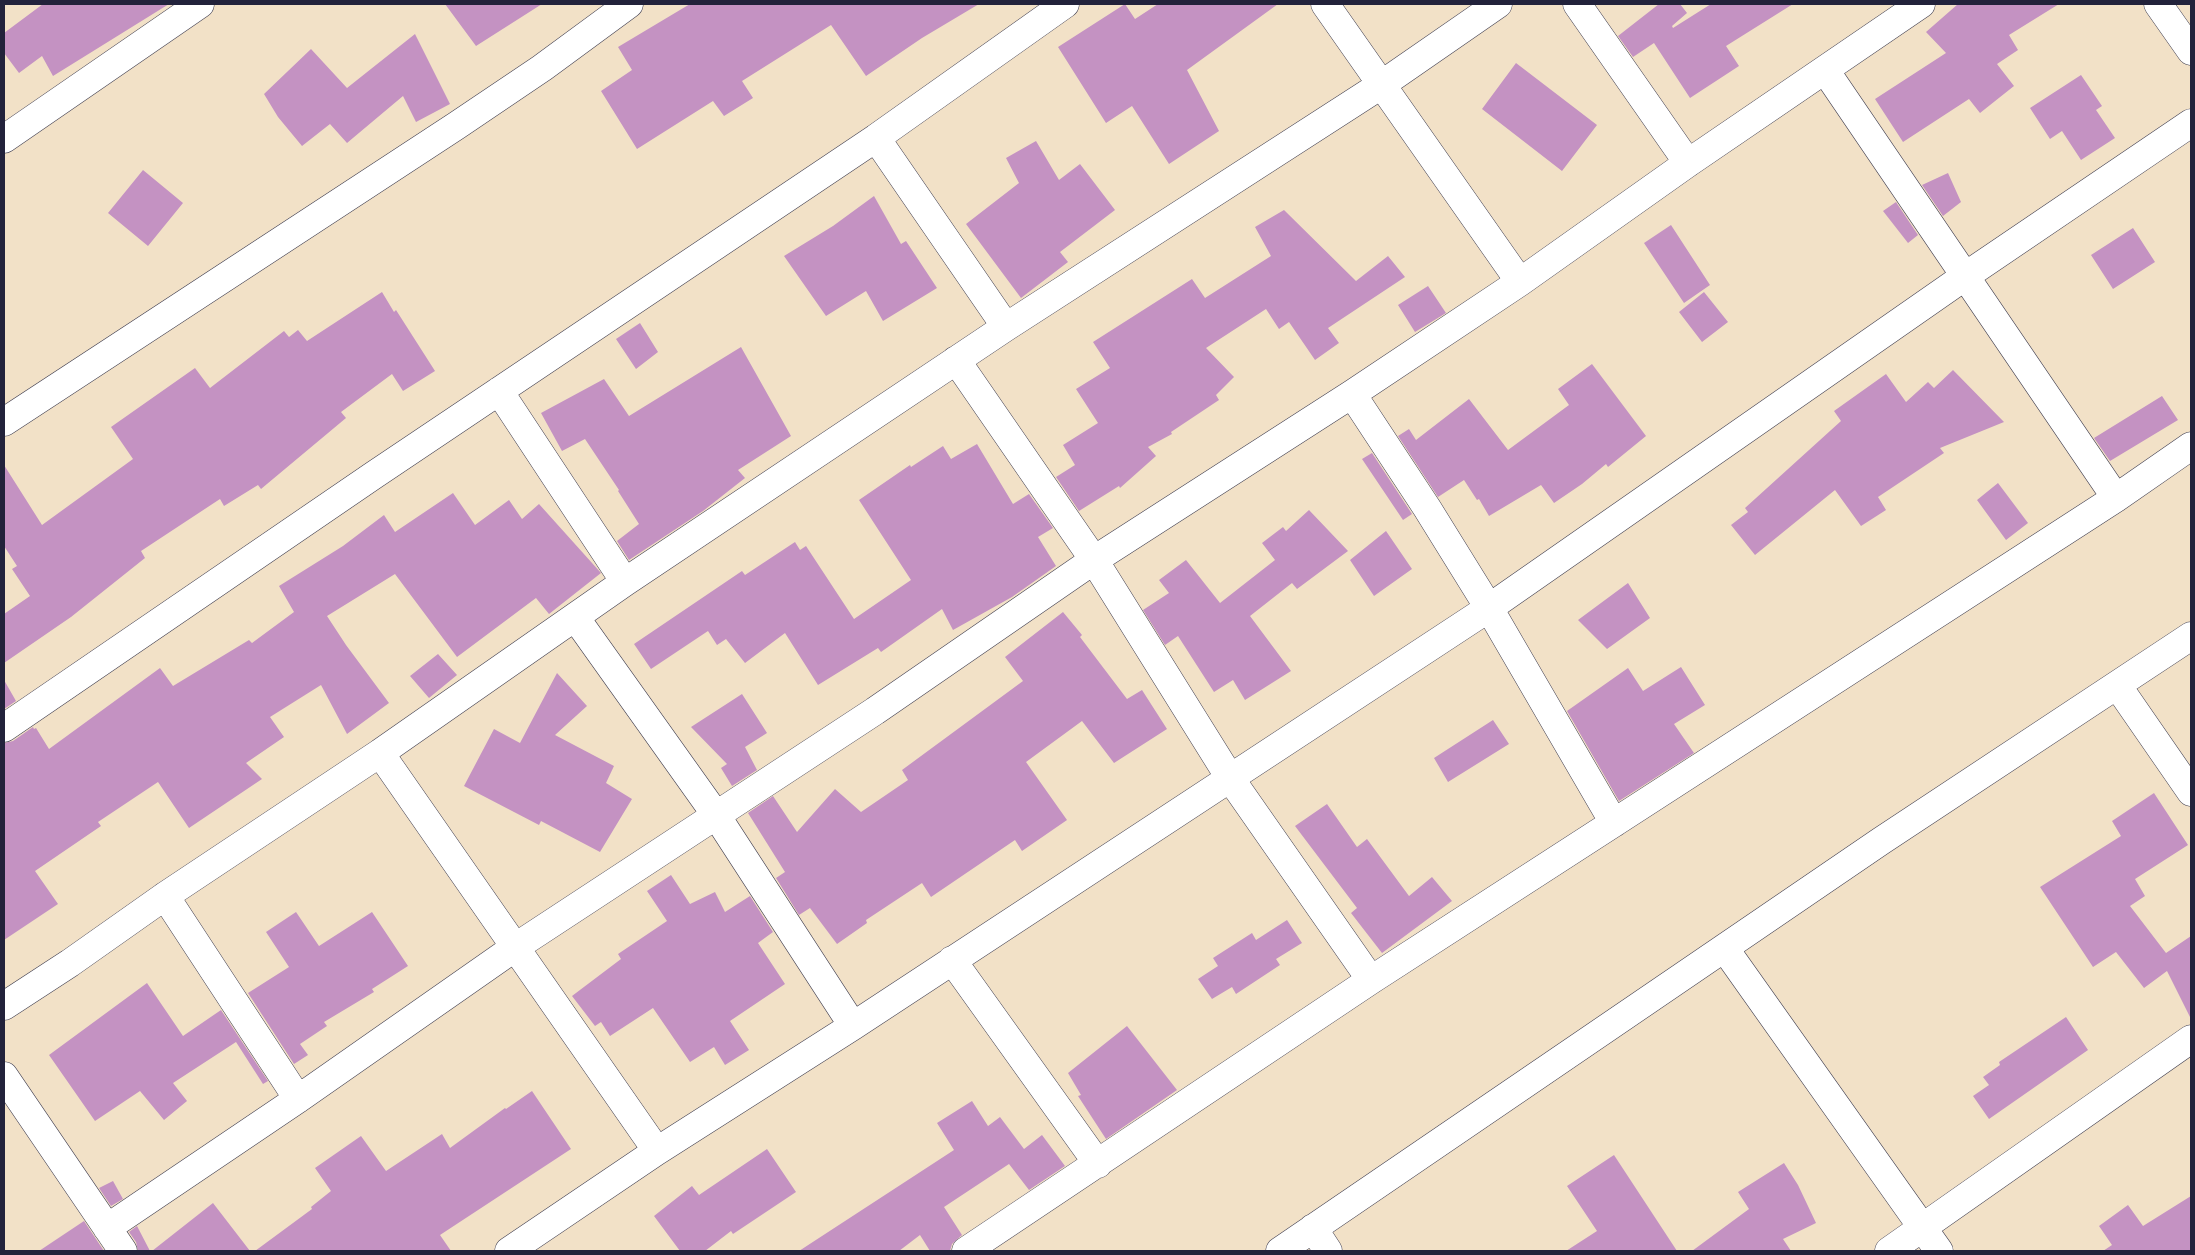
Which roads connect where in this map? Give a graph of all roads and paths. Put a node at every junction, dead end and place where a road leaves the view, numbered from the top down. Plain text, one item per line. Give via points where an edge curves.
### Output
1 (200, 4) edge
2 (629, 4) edge
3 (1065, 4) edge
4 (1325, 4) edge
5 (1498, 4) edge
6 (1577, 4) edge
7 (1921, 4) edge
8 (2158, 4) edge
9 (2191, 51) edge
10 (1826, 70) junction
11 (1381, 85) junction
12 (2191, 122) edge
13 (876, 138) junction
14 (4, 139) edge
15 (1688, 163) junction
16 (1964, 277) junction
17 (1520, 282) junction
18 (1006, 327) junction
19 (956, 360) junction
20 (499, 391) junction
21 (1352, 394) junction
22 (4, 422) edge
23 (2191, 446) edge
24 (2116, 498) junction
25 (1094, 560) junction
26 (625, 582) junction
27 (1489, 608) junction
28 (575, 617) junction
29 (2191, 636) edge
30 (2117, 685) junction
31 (4, 728) edge
32 (380, 753) junction
33 (1230, 778) junction
34 (2191, 792) edge
35 (716, 815) junction
36 (1614, 823) junction
37 (165, 896) junction
38 (514, 948) junction
39 (1725, 949) junction
40 (952, 960) junction
41 (1371, 980) junction
42 (4, 1006) edge
43 (853, 1026) junction
44 (2191, 1039) edge
45 (4, 1076) edge
46 (298, 1099) junction
47 (657, 1151) junction
48 (1098, 1164) junction
49 (1922, 1227) junction
50 (107, 1228) junction
51 (1313, 1228) junction
52 (124, 1251) edge
53 (509, 1251) edge
54 (966, 1251) edge
55 (1280, 1251) edge
56 (1328, 1251) edge
57 (1889, 1251) edge
58 (1939, 1251) edge

1 - 14 street
2 - 22 street via 456,126
3 - 13 street
4 - 11 street
5 - 11 street
6 - 15 street
7 - 10 street
8 - 9 street
10 - 15 street
10 - 16 street
11 - 17 street
11 - 18 street
12 - 16 street
13 - 18 street
13 - 20 street
15 - 17 street
16 - 24 street
16 - 27 street
17 - 21 street
18 - 19 street
19 - 25 street
19 - 26 street
20 - 26 street
20 - 31 street
21 - 25 street
21 - 27 street
23 - 24 street
24 - 36 street
25 - 33 street
25 - 35 street via 875,711
26 - 28 street
27 - 33 street
27 - 36 street
28 - 32 street
28 - 35 street
29 - 30 street
30 - 34 street
30 - 39 street
32 - 37 street
32 - 38 street
33 - 40 street
33 - 41 street
35 - 38 street
35 - 43 street
36 - 41 street
37 - 42 street via 70,964
37 - 46 street
38 - 46 street
38 - 47 street
39 - 49 street
39 - 51 street
40 - 43 street
40 - 48 street
41 - 48 street
43 - 47 street
44 - 49 street
45 - 50 street
46 - 50 street
47 - 53 street
48 - 54 street
49 - 57 street
49 - 58 street
50 - 52 street
51 - 55 street
51 - 56 street

